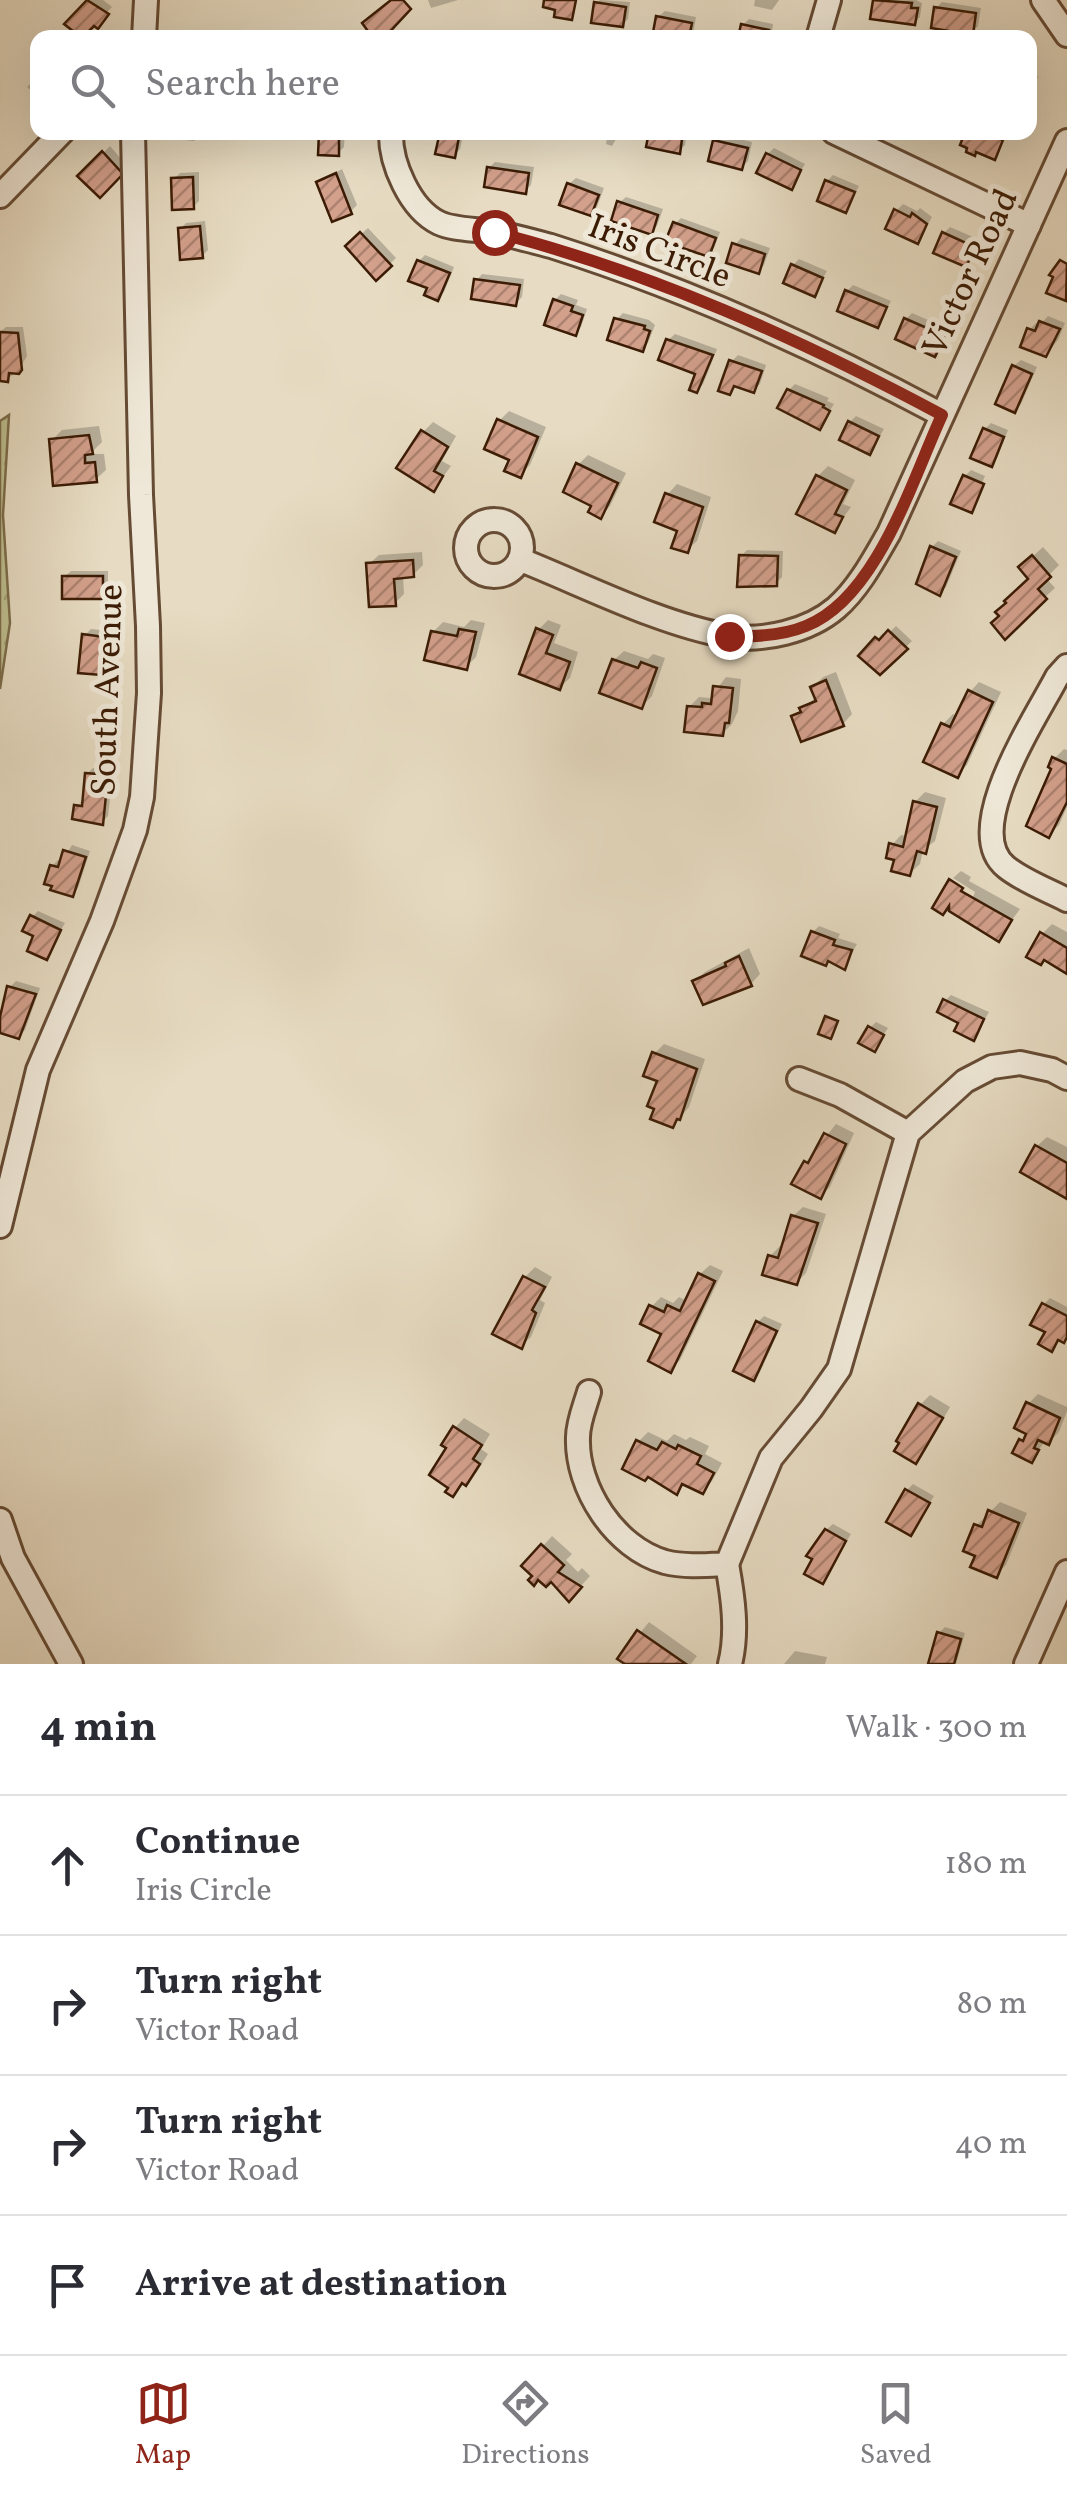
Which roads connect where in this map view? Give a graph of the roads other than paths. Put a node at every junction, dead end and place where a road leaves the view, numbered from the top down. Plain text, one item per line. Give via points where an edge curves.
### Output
1 (146, 0) edge
2 (828, 0) edge
3 (1043, 0) edge
4 (144, 30) edge
5 (820, 30) edge
6 (1067, 34) edge
7 (54, 140) edge
8 (132, 140) edge
9 (392, 140) edge
10 (851, 140) edge
11 (1067, 141) edge
12 (0, 196) edge
13 (1029, 225) junction
14 (942, 415) junction
15 (521, 560) dead end
16 (1067, 666) edge
17 (1067, 900) edge
18 (1067, 1078) edge
19 (799, 1079) dead end
20 (908, 1133) junction
21 (0, 1226) edge
22 (589, 1392) dead end
23 (0, 1520) edge
24 (727, 1564) junction
25 (1067, 1572) edge
26 (70, 1664) edge
27 (730, 1664) edge
28 (1026, 1664) edge

1 - 4 street
2 - 5 street
3 - 6 street
7 - 12 street
8 - 21 street, South Avenue via 149,693 142,797 102,921 38,1070
9 - 14 street, Iris Circle via 406,186 439,223 550,246 643,280 779,332
10 - 13 street
11 - 13 street, Victor Road
13 - 14 street, Victor Road
14 - 15 street, Victor Road via 870,567 837,608 805,627 729,636
16 - 17 street via 1002,782 992,818 992,848 1004,866
18 - 20 street via 1020,1062 992,1067 965,1081
19 - 20 street
20 - 24 street via 839,1368 771,1458
22 - 24 street via 577,1434 580,1465 618,1534 664,1562
23 - 26 street via 12,1558
24 - 27 street via 733,1597
25 - 28 street

